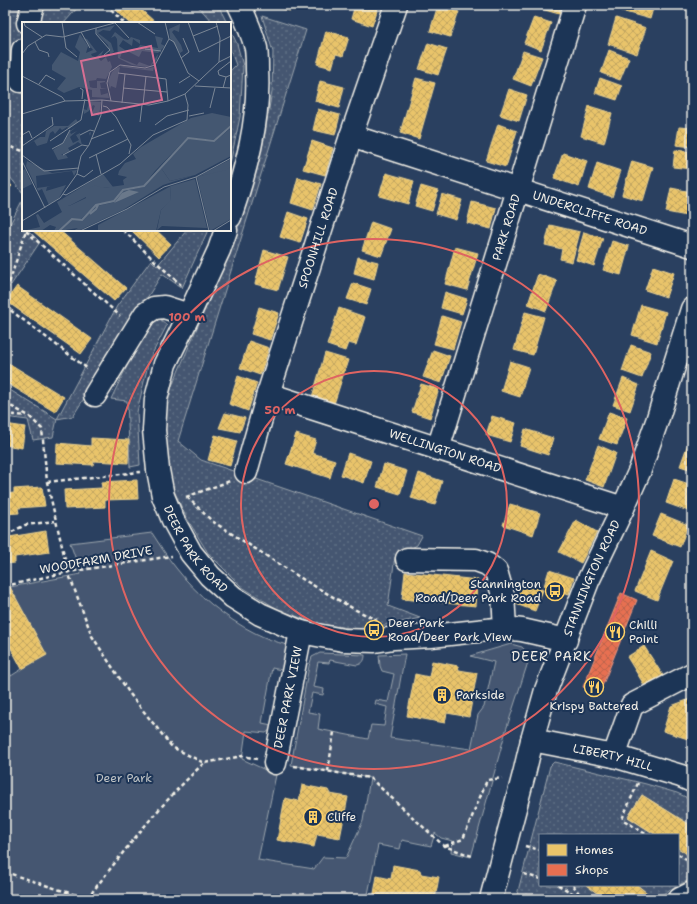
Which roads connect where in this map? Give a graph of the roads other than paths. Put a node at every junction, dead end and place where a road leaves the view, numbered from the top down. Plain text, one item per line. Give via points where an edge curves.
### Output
1 (33, 5) edge
2 (239, 5) edge
3 (396, 5) edge
4 (575, 5) edge
5 (28, 22) edge
6 (22, 62) edge
7 (21, 81) dead end
8 (351, 136) junction
9 (518, 190) junction
10 (231, 214) edge
11 (226, 231) edge
12 (692, 246) edge
13 (193, 307) junction
14 (692, 309) edge
15 (99, 388) road end
16 (268, 394) junction
17 (438, 449) junction
18 (246, 472) road end
19 (623, 508) junction
20 (407, 560) dead end
21 (505, 628) junction
22 (301, 632) junction
23 (566, 640) junction
24 (692, 674) edge
25 (532, 740) junction
26 (614, 756) junction
27 (275, 763) road end
28 (692, 781) edge
29 (692, 893) edge
30 (491, 899) edge
31 (680, 899) edge

1 - 5 street
2 - 10 street via 248,21 256,49 258,82 254,127 242,181
3 - 8 street, SPOONHILL ROAD
4 - 9 street, PARK ROAD
6 - 7 street
8 - 9 street, UNDERCLIFFE ROAD
8 - 16 street, SPOONHILL ROAD
9 - 12 street, UNDERCLIFFE ROAD
9 - 17 street, PARK ROAD
11 - 13 street, DEER PARK ROAD
13 - 15 street via 154,308 145,314
13 - 22 street, DEER PARK ROAD via 165,364 156,399 154,430 163,496 191,553 210,576 233,597 260,614
14 - 19 street, STANNINGTON ROAD via 657,421 640,470
16 - 17 street, WELLINGTON ROAD
16 - 18 street, SPOONHILL ROAD
17 - 19 street, WELLINGTON ROAD
19 - 23 street, STANNINGTON ROAD via 588,581
20 - 21 street via 476,560 487,564 496,571 503,595
21 - 22 street, DEER PARK ROAD via 375,641 343,640
21 - 23 street, DEER PARK ROAD
22 - 27 street, DEER PARK VIEW
23 - 25 street, STANNINGTON ROAD via 546,690
24 - 26 street via 632,705
25 - 26 street, LIBERTY HILL
25 - 30 street, STANNINGTON ROAD
26 - 28 street, LIBERTY HILL
29 - 31 street

